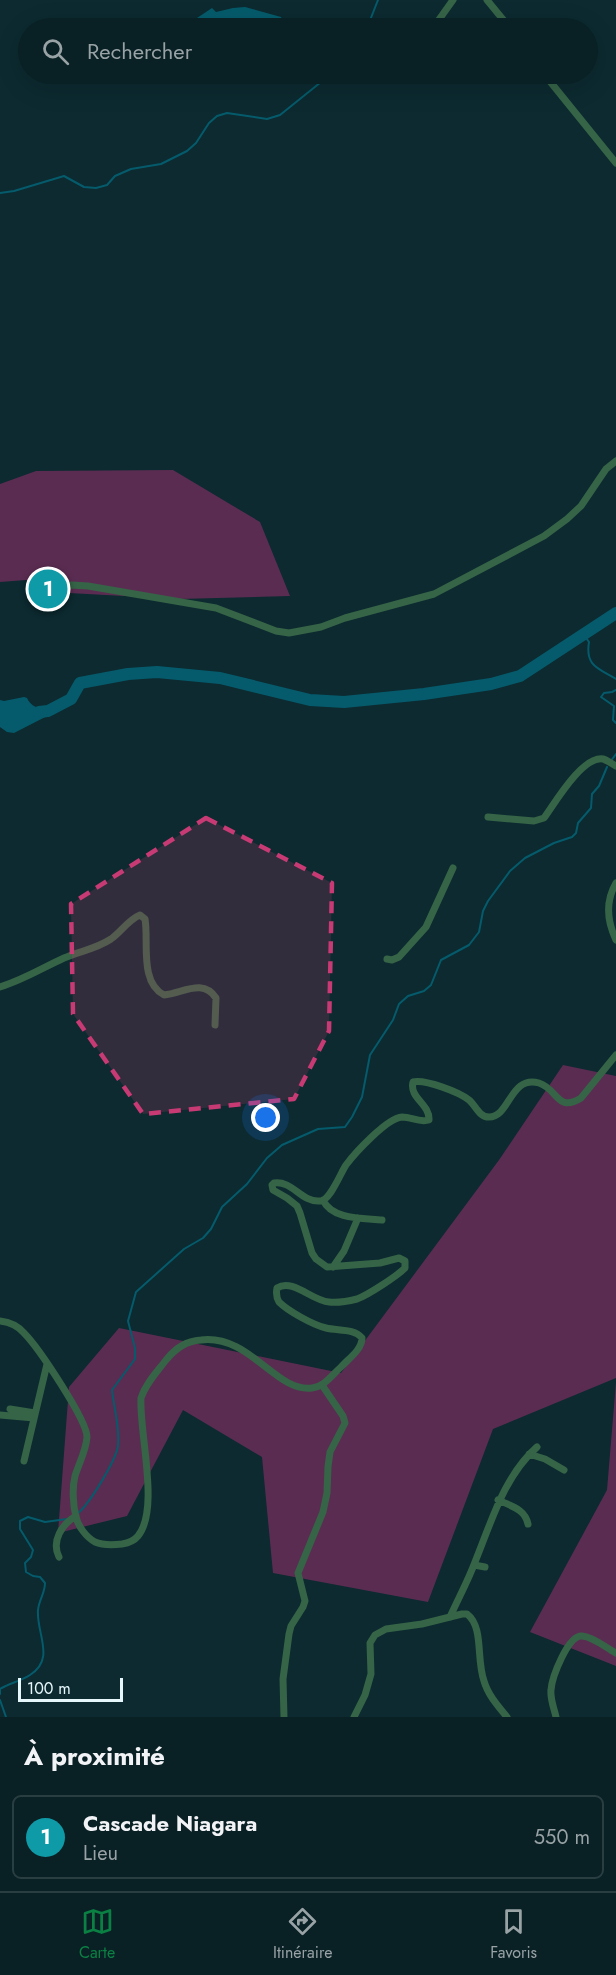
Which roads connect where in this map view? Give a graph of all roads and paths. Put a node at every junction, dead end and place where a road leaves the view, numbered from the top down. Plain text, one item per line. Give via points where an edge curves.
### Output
1 (453, 0) edge
2 (488, 0) edge
3 (440, 18) edge
4 (502, 18) edge
5 (552, 84) edge
6 (616, 163) edge
7 (616, 461) edge
8 (49, 589) dead end
9 (616, 766) edge
10 (488, 817) dead end
11 (453, 868) dead end
12 (616, 883) edge
13 (616, 940) edge
14 (387, 959) dead end
15 (0, 987) edge
16 (215, 1025) dead end
17 (616, 1055) edge
18 (323, 1200) junction
19 (358, 1218) junction
20 (382, 1220) dead end
21 (333, 1267) junction
22 (0, 1321) edge
23 (47, 1364) junction
24 (322, 1385) junction
25 (10, 1409) dead end
26 (0, 1414) edge
27 (34, 1415) junction
28 (537, 1447) dead end
29 (529, 1454) junction
30 (24, 1461) dead end
31 (564, 1470) dead end
32 (498, 1500) junction
33 (76, 1516) junction
34 (528, 1524) dead end
35 (59, 1557) dead end
36 (474, 1565) junction
37 (485, 1567) dead end
38 (450, 1617) junction
39 (616, 1653) edge
40 (284, 1717) edge
41 (354, 1717) edge
42 (507, 1717) edge
43 (556, 1717) edge

1 - 3 street
2 - 4 street
5 - 6 street
7 - 8 street via 581,506 544,536 434,594 321,627 289,633 216,608 88,586
9 - 10 street via 604,759 586,764 544,818 534,821
11 - 14 street via 426,927 399,957
12 - 13 street via 608,909
15 - 16 street via 98,946 140,915 146,925 146,964 158,991 164,995 199,987 207,989 216,998
17 - 18 street via 576,1102 564,1103 542,1084 527,1083 518,1087 503,1108 490,1117 483,1116 462,1096 429,1083 413,1082 413,1092 428,1110 429,1119 400,1117 383,1126 347,1164
18 - 19 street via 332,1212
18 - 21 street via 313,1200 285,1183 272,1185 273,1190 297,1206 316,1259
19 - 20 street
19 - 21 street
21 - 24 street via 399,1258 406,1265 403,1271 364,1295 347,1301 329,1302 292,1286 277,1288 280,1303 310,1322 362,1338 361,1345
22 - 23 street via 23,1332
23 - 27 street
23 - 33 street via 86,1431 86,1446 74,1479
24 - 33 street via 295,1386 230,1343 204,1339 180,1346 146,1385 141,1398 149,1496 138,1536 122,1544 98,1543 85,1534
24 - 40 street via 345,1423 330,1452 323,1512 298,1573 304,1604 289,1634
25 - 27 street
26 - 27 street
27 - 30 street
28 - 29 street
29 - 31 street
29 - 32 street
32 - 34 street via 519,1510
32 - 36 street
33 - 35 street via 59,1535
36 - 37 street
36 - 38 street
38 - 41 street via 386,1629 375,1635 370,1643 371,1674
38 - 42 street via 467,1614 476,1623 483,1678
39 - 43 street via 586,1637 571,1641 551,1688

